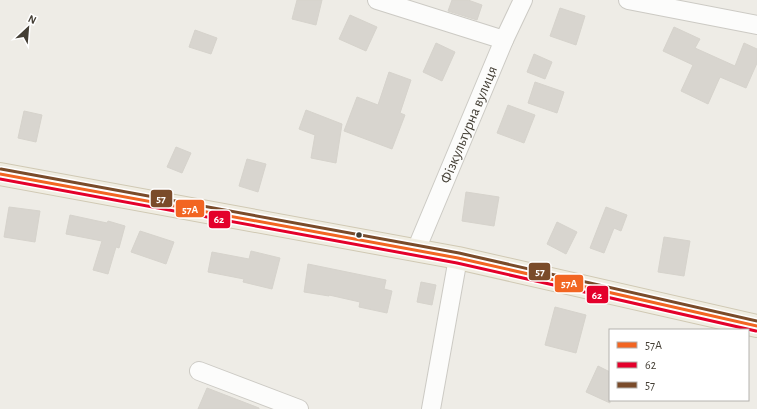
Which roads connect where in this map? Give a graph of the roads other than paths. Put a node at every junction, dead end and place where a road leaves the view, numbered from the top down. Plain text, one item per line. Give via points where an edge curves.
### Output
1 (377, 0) edge
2 (523, 0) edge
3 (628, 0) edge
4 (757, 25) edge
5 (504, 40) junction
6 (0, 174) edge
7 (416, 250) junction
8 (458, 258) junction
9 (757, 326) edge
10 (199, 371) dead end
11 (299, 409) edge
12 (431, 409) edge

1 - 5 street
2 - 5 street, Фізкультурна вулиця
3 - 4 street
5 - 7 street, Фізкультурна вулиця
6 - 7 main road
7 - 8 main road
8 - 9 main road
8 - 12 street
10 - 11 street

